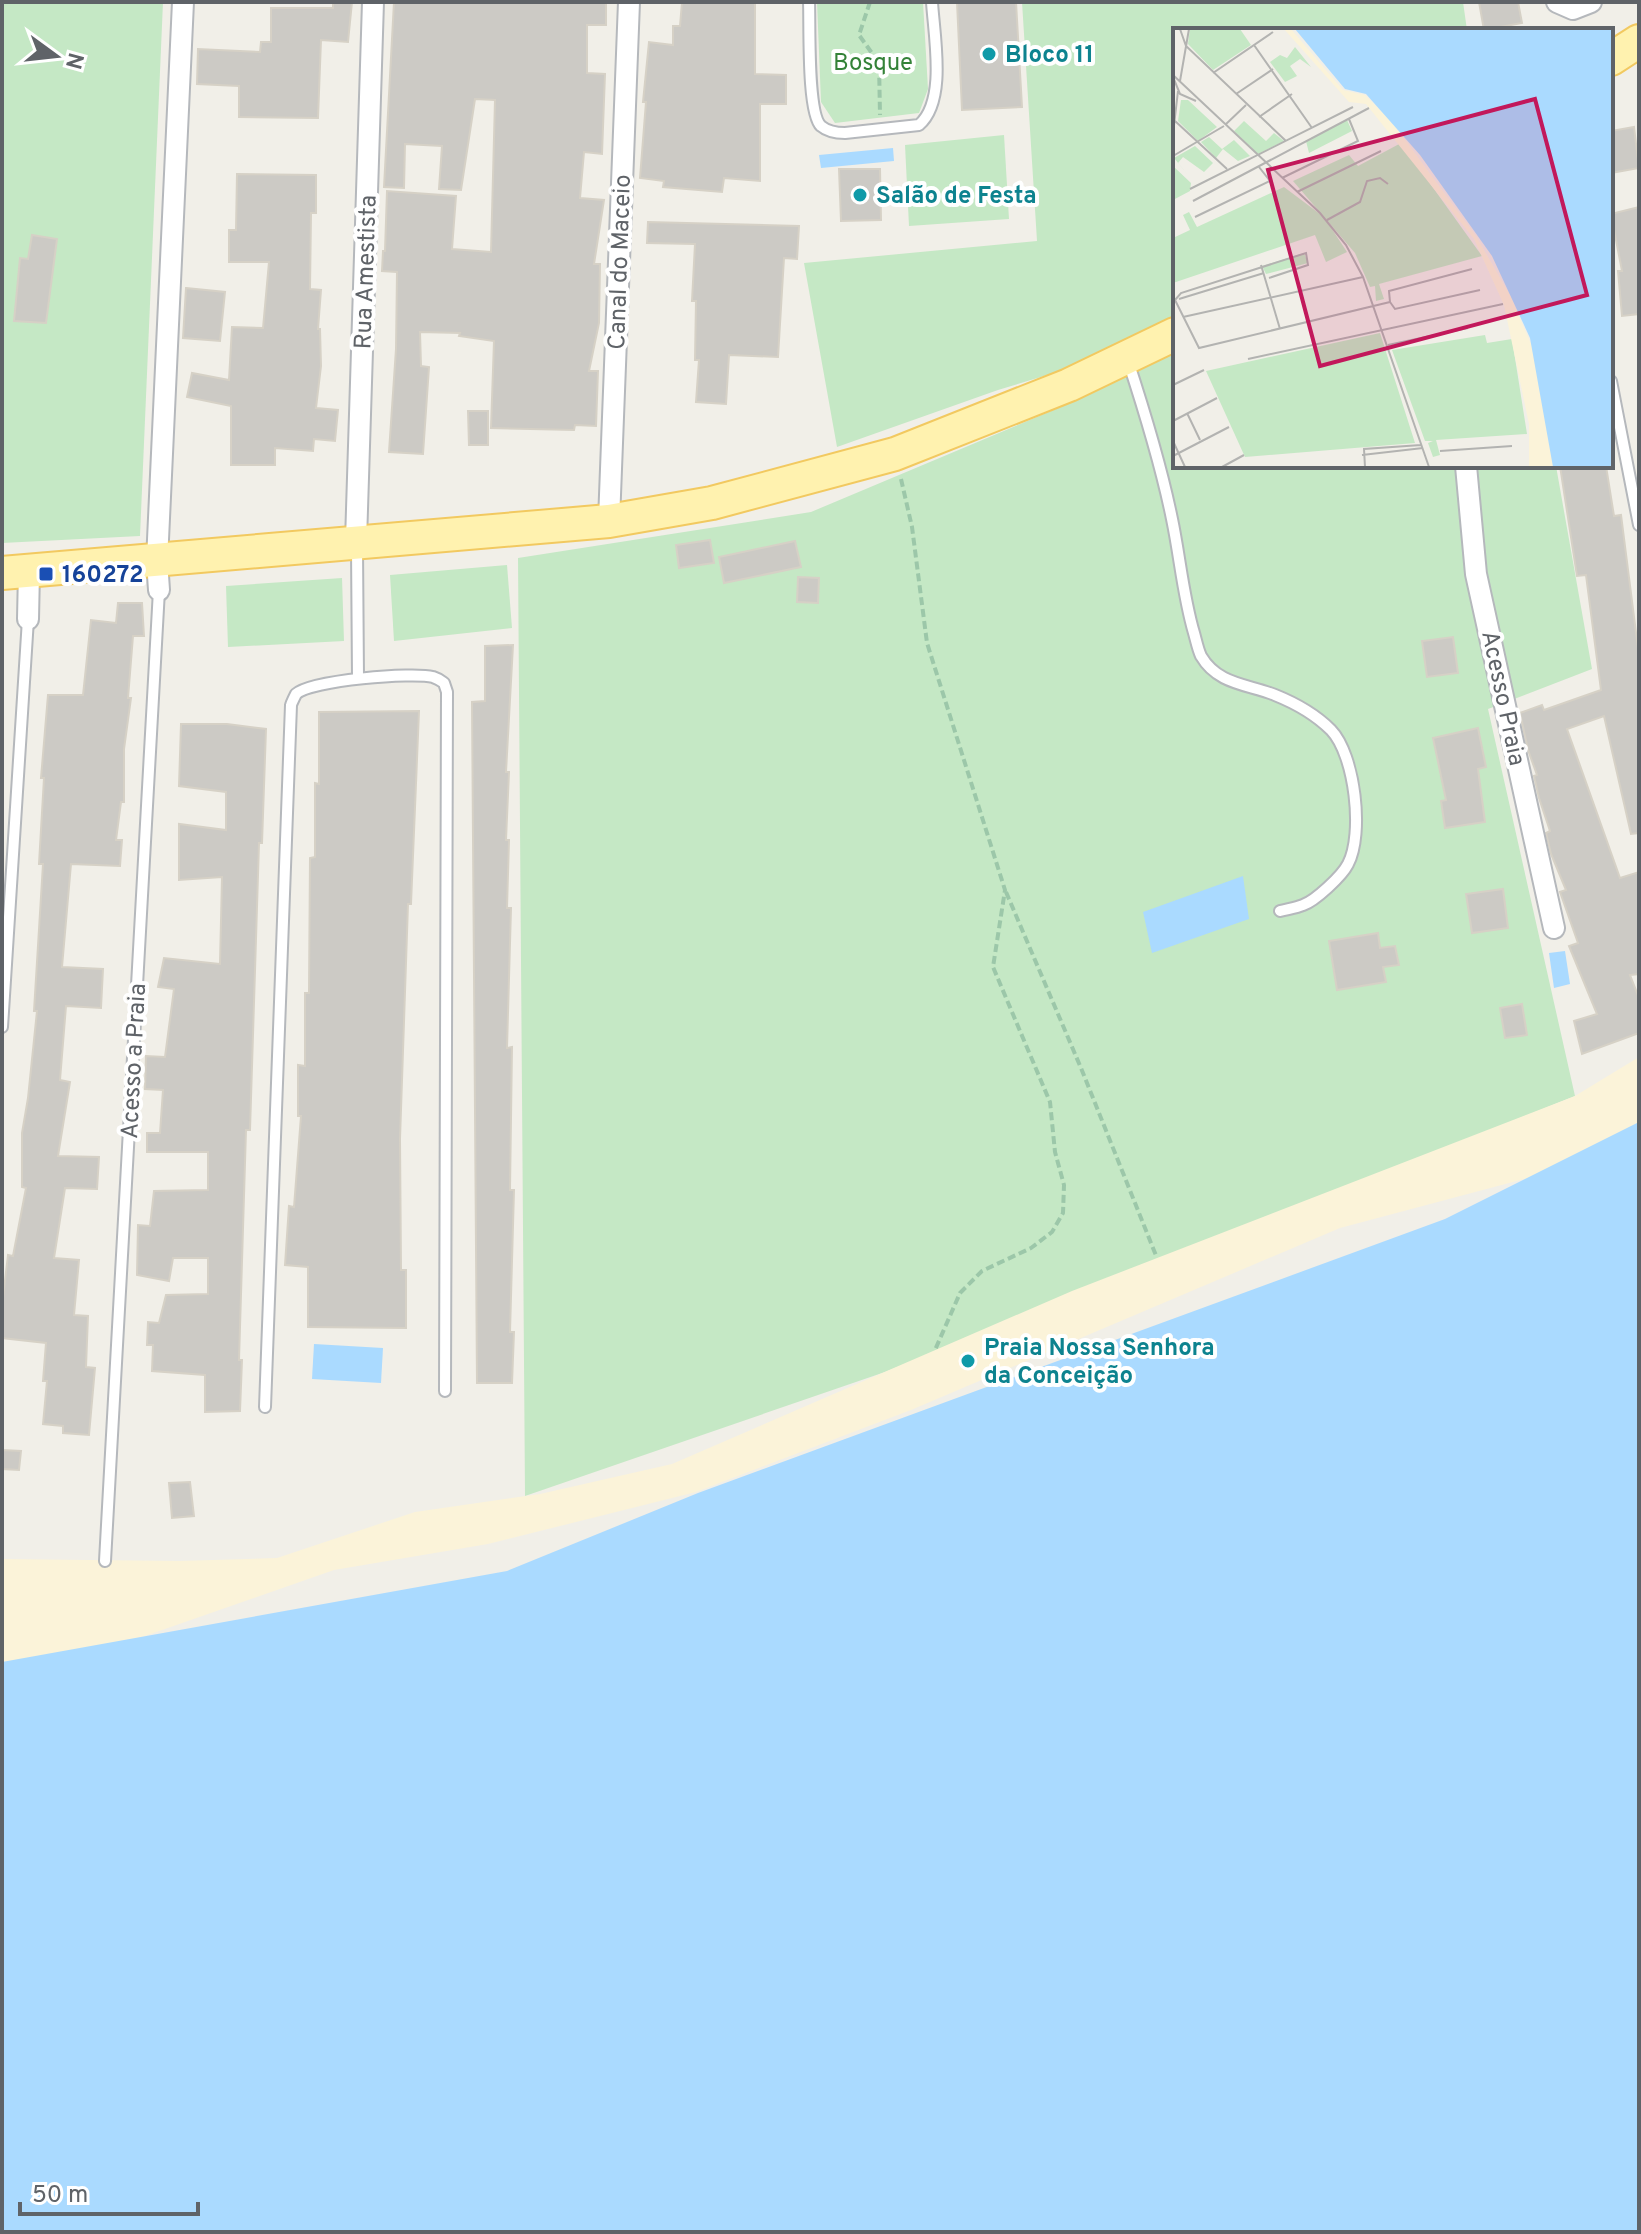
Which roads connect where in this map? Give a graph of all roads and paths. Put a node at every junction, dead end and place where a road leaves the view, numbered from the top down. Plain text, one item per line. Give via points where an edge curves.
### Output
1 (183, 2) edge
2 (373, 2) edge
3 (629, 2) edge
4 (809, 2) edge
5 (870, 2) edge
6 (932, 2) edge
7 (1639, 41) edge
8 (1613, 58) edge
9 (881, 130) junction
10 (1173, 335) edge
11 (1128, 359) junction
12 (1613, 391) edge
13 (895, 454) junction
14 (1466, 468) edge
15 (609, 521) junction
16 (1639, 525) edge
17 (356, 541) junction
18 (15, 572) edge
19 (158, 576) junction
20 (28, 619) joint
21 (358, 678) junction
22 (1005, 890) junction
23 (1280, 911) dead end
24 (1554, 928) dead end
25 (2, 1027) edge
26 (1157, 1258) dead end
27 (935, 1350) dead end
28 (445, 1391) dead end
29 (265, 1407) dead end
30 (105, 1561) dead end

1 - 19 street
2 - 17 street, Rua Amestista
3 - 15 street, Canal do Maceio
4 - 9 lane via 816,118 833,133
5 - 9 path via 859,35 879,63
6 - 9 lane via 936,65 931,111 919,125
7 - 8 main road
10 - 11 main road
11 - 13 main road
11 - 23 lane via 1153,438 1201,656 1215,674 1234,684 1309,711 1333,732 1346,755 1355,795 1355,835 1348,864 1307,904
12 - 16 lane
13 - 15 main road via 712,503
13 - 22 path via 912,527 927,643
14 - 24 street, Acesso Praia via 1476,574
15 - 17 main road
17 - 19 main road
17 - 21 lane
18 - 19 main road
18 - 20 street
19 - 30 lane, Acesso a Praia
20 - 25 lane
21 - 28 lane via 428,676 444,683 447,692
21 - 29 lane via 305,689 291,705
22 - 26 path
22 - 27 path via 993,967 1050,1102 1064,1185 1063,1213 1052,1232 982,1271 960,1293

